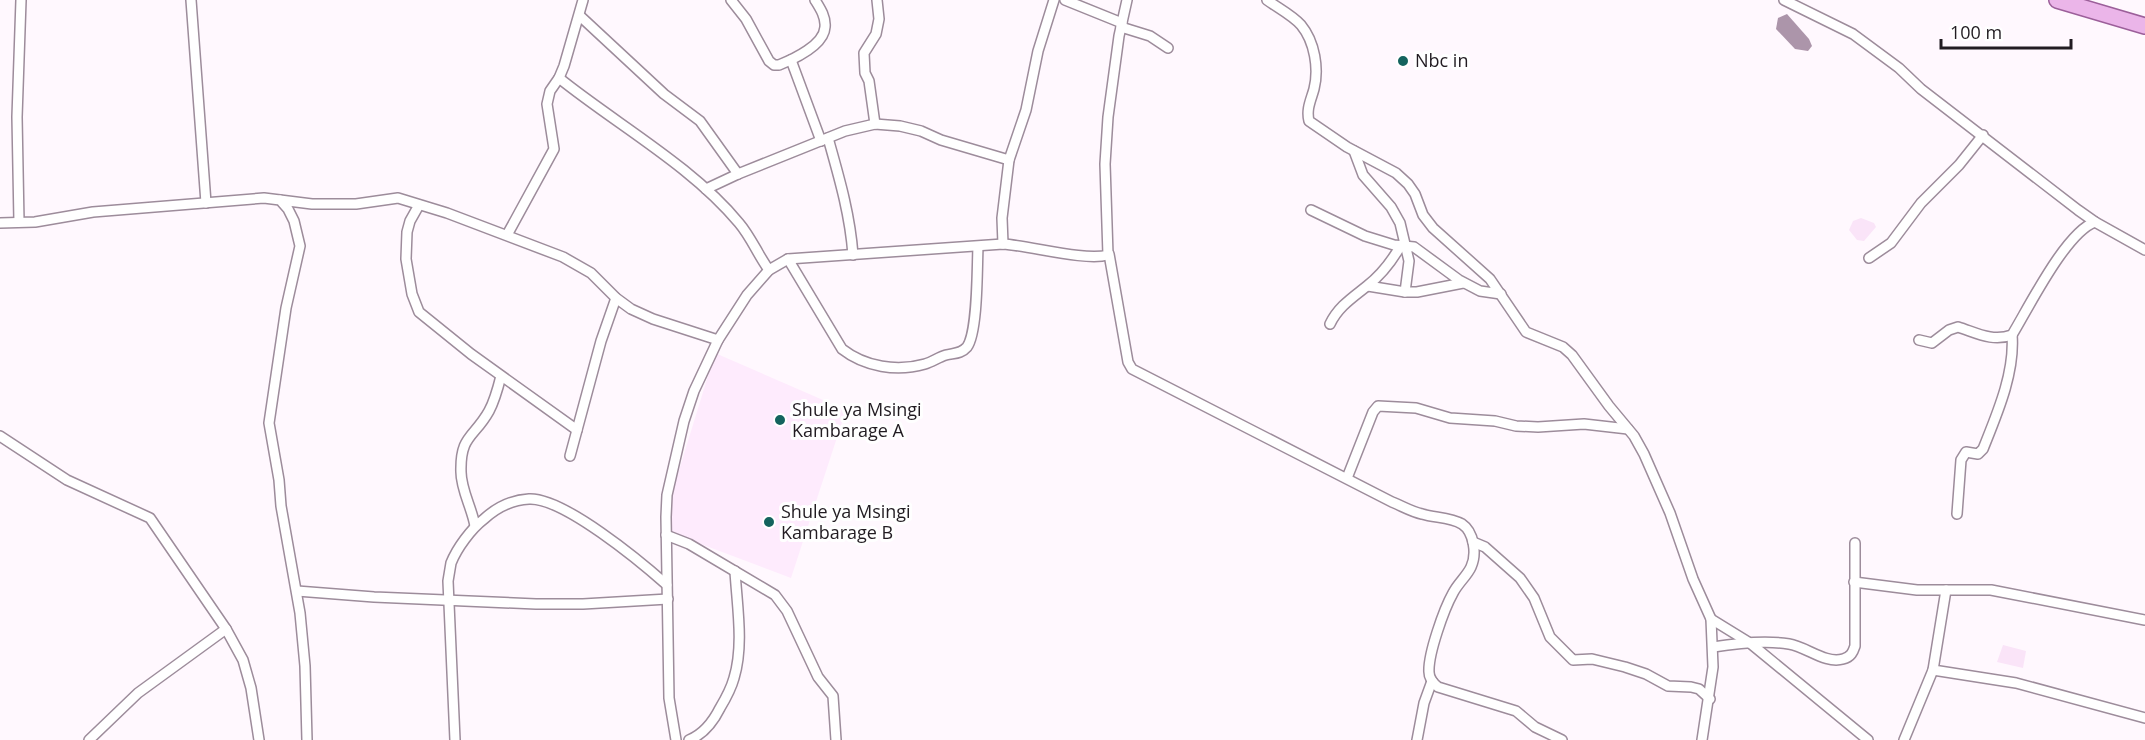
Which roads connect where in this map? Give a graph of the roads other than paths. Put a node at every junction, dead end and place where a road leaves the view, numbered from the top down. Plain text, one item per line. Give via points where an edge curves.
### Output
1 (21, 0) edge
2 (191, 0) edge
3 (583, 0) edge
4 (731, 0) edge
5 (815, 0) edge
6 (878, 0) edge
7 (1054, 0) edge
8 (1065, 0) edge
9 (1127, 0) edge
10 (1267, 0) edge
11 (1784, 0) edge
12 (2057, 0) edge
13 (580, 16) junction
14 (1122, 25) junction
15 (2145, 26) edge
16 (1168, 48) dead end
17 (791, 60) junction
18 (559, 78) junction
19 (875, 124) junction
20 (1983, 135) junction
21 (824, 139) junction
22 (1354, 151) junction
23 (1008, 160) junction
24 (738, 174) junction
25 (705, 189) junction
26 (280, 200) junction
27 (206, 203) junction
28 (419, 205) junction
29 (1311, 210) dead end
30 (20, 222) junction
31 (2095, 222) junction
32 (0, 223) edge
33 (507, 235) junction
34 (1003, 244) junction
35 (1403, 245) junction
36 (978, 247) junction
37 (2145, 249) edge
38 (1109, 254) junction
39 (853, 255) junction
40 (1869, 258) dead end
41 (788, 259) junction
42 (769, 270) junction
43 (1463, 283) junction
44 (1368, 286) junction
45 (1405, 292) junction
46 (1501, 294) junction
47 (616, 298) junction
48 (1330, 324) dead end
49 (2012, 335) junction
50 (718, 340) junction
51 (1918, 340) dead end
52 (501, 376) junction
53 (1628, 429) junction
54 (577, 430) junction
55 (0, 436) edge
56 (570, 456) dead end
57 (1347, 478) junction
58 (1957, 514) dead end
59 (475, 526) junction
60 (666, 535) junction
61 (1473, 542) junction
62 (1855, 543) dead end
63 (735, 571) junction
64 (1854, 582) junction
65 (667, 585) junction
66 (1946, 590) junction
67 (297, 591) junction
68 (668, 599) junction
69 (448, 600) junction
70 (1711, 619) junction
71 (2145, 620) edge
72 (226, 629) junction
73 (1750, 643) junction
74 (1713, 647) junction
75 (1933, 670) junction
76 (1432, 681) junction
77 (1710, 699) junction
78 (2145, 717) edge
79 (1851, 727) junction
80 (89, 740) edge
81 (259, 740) edge
82 (307, 740) edge
83 (455, 740) edge
84 (676, 740) edge
85 (688, 740) edge
86 (836, 740) edge
87 (1417, 740) edge
88 (1562, 740) edge
89 (1702, 740) edge
90 (1856, 740) edge
91 (1868, 740) edge
92 (1904, 740) edge

1 - 30 street via 17,117
2 - 27 street
3 - 13 street
4 - 17 street via 746,18 769,61 779,65
5 - 17 street via 825,21 823,34
6 - 19 street via 876,34 864,53
7 - 23 street via 1026,110
8 - 14 street
9 - 14 street
10 - 22 street via 1301,25 1316,58 1309,121
11 - 20 street via 1853,34
12 - 15 main road
13 - 18 street
13 - 24 street via 664,94 700,121
14 - 16 street
14 - 38 street via 1105,164
17 - 21 street
18 - 25 street
18 - 33 street via 547,104 554,149
19 - 21 street
19 - 23 street via 921,131
20 - 31 street
20 - 40 street via 1921,203 1891,243
21 - 24 street
21 - 39 street via 845,198
22 - 35 street via 1363,175 1397,216
22 - 46 street via 1396,173 1408,184 1432,228 1490,279
23 - 34 street
24 - 25 street
25 - 42 street via 738,222
26 - 27 street
26 - 28 street via 356,204 398,198
26 - 67 street via 294,221 300,246 286,308 270,423
27 - 30 street
28 - 33 street
28 - 52 street via 410,221 406,242 408,279 416,306 453,341
29 - 35 street via 1365,237
30 - 32 street
31 - 37 street
31 - 49 street via 2070,242
33 - 47 street via 577,264 600,280
34 - 36 street
34 - 38 street
35 - 43 street via 1419,250
35 - 44 street
35 - 45 street via 1408,261
36 - 39 street
36 - 41 street via 973,328 966,347 927,363 900,368 864,362 842,349
38 - 57 street via 1132,369
39 - 41 street
41 - 42 street
42 - 50 street via 747,295
43 - 45 street
43 - 46 street
44 - 45 street
44 - 48 street via 1344,303
46 - 53 street via 1526,332 1563,347 1572,355
47 - 50 street via 653,320
47 - 54 street
49 - 51 street via 1996,339 1958,327 1932,343
49 - 58 street via 2009,370 1983,449 1978,454 1966,453 1961,459
50 - 60 street via 684,421 667,495
52 - 54 street
52 - 59 street via 490,409 463,449 462,480
53 - 57 street via 1584,424 1516,426 1450,418 1416,408 1378,406
53 - 70 street via 1653,474
54 - 56 street
55 - 72 street via 67,480 150,518
57 - 61 street via 1422,514 1463,525
59 - 65 street via 508,503 530,499 544,502 580,519
59 - 69 street via 452,562
60 - 63 street
60 - 65 street
61 - 76 street via 1471,568 1452,593 1433,645 1429,674
61 - 77 street via 1485,547 1520,578 1534,598 1550,638 1573,660 1592,659 1625,667 1668,686 1699,689
62 - 64 street
63 - 85 street via 739,652 735,676 716,716 700,734
63 - 86 street via 775,595 787,611 818,676 833,696
64 - 66 street
64 - 73 street via 1855,646 1844,659 1832,660 1789,644
65 - 68 street
66 - 71 street via 1991,590
66 - 75 street
67 - 69 street
67 - 82 street
68 - 69 street via 583,604
68 - 84 street via 669,698
69 - 83 street
70 - 73 street
70 - 74 street
72 - 80 street via 138,693
72 - 81 street via 243,660
73 - 74 street
73 - 79 street
74 - 77 street
75 - 78 street via 2016,682
75 - 92 street
76 - 87 street
76 - 88 street via 1438,687 1516,711 1535,727
77 - 89 street
79 - 90 street
79 - 91 street

